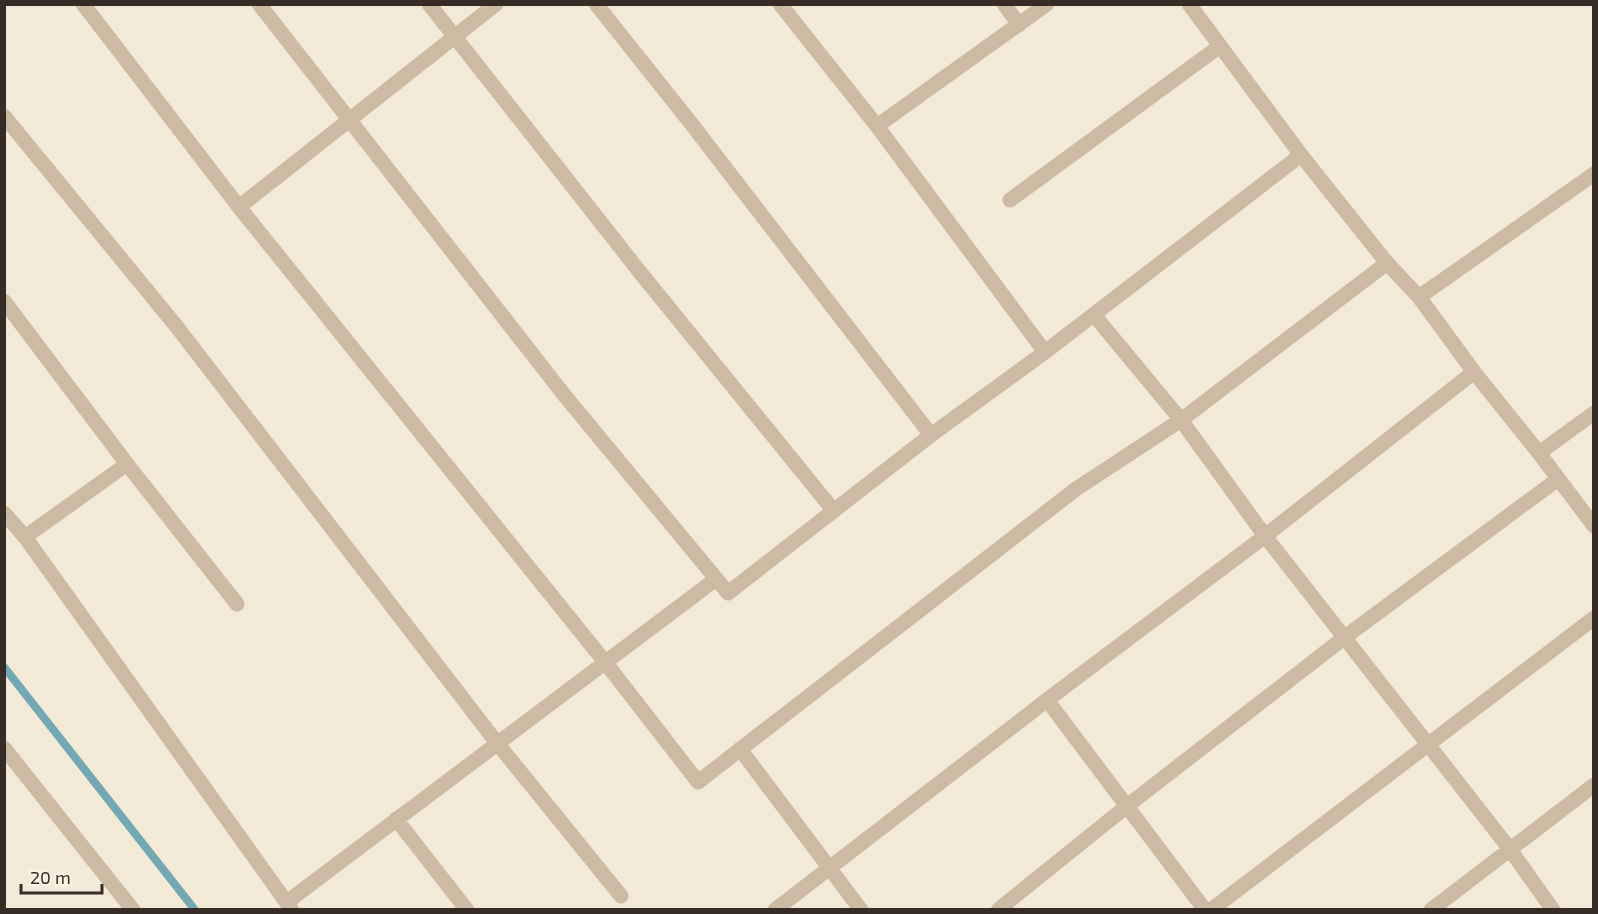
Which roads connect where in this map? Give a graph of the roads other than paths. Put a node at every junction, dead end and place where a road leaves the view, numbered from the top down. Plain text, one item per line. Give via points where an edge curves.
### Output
1 (83, 4) edge
2 (259, 4) edge
3 (429, 4) edge
4 (496, 4) edge
5 (596, 4) edge
6 (780, 4) edge
7 (1004, 4) edge
8 (1047, 4) edge
9 (1189, 4) edge
10 (1019, 25) junction
11 (454, 37) junction
12 (1220, 46) junction
13 (4, 116) edge
14 (348, 121) junction
15 (877, 126) junction
16 (1301, 155) junction
17 (1593, 174) edge
18 (1010, 200) dead end
19 (238, 207) junction
20 (1387, 263) junction
21 (1419, 297) junction
22 (4, 302) edge
23 (1094, 315) junction
24 (1046, 352) junction
25 (1474, 372) junction
26 (1593, 413) edge
27 (1181, 420) junction
28 (931, 435) junction
29 (1539, 453) junction
30 (127, 464) junction
31 (1558, 479) junction
32 (834, 512) junction
33 (4, 513) edge
34 (1593, 526) edge
35 (1266, 536) junction
36 (25, 537) junction
37 (716, 579) junction
38 (237, 604) dead end
39 (1593, 618) edge
40 (1345, 637) junction
41 (605, 662) junction
42 (1047, 700) junction
43 (497, 743) junction
44 (1428, 744) junction
45 (4, 748) edge
46 (740, 749) junction
47 (1593, 785) edge
48 (1127, 806) junction
49 (396, 819) junction
50 (1509, 848) junction
51 (830, 868) junction
52 (621, 897) dead end
53 (290, 906) edge
54 (133, 909) edge
55 (467, 909) edge
56 (775, 909) edge
57 (861, 909) edge
58 (998, 909) edge
59 (1205, 909) edge
60 (1211, 909) edge
61 (1431, 909) edge
62 (1553, 909) edge

1 - 19 street
2 - 14 street
3 - 11 street
4 - 11 street
5 - 28 street
6 - 15 street
7 - 10 street
8 - 10 street
9 - 12 street
10 - 15 street
11 - 14 street
11 - 32 street
12 - 16 street
12 - 18 street
13 - 43 street via 177,327
14 - 19 street
14 - 37 street via 565,396
15 - 24 street
16 - 20 street
16 - 23 street
17 - 21 street
19 - 41 street
20 - 21 street
20 - 27 street
21 - 25 street
22 - 30 street
23 - 24 street
23 - 27 street
24 - 28 street
25 - 29 street
25 - 35 street
26 - 29 street
27 - 35 street
27 - 46 street via 1076,489
28 - 32 street
29 - 31 street
30 - 36 street
30 - 38 street
31 - 34 street
31 - 40 street
32 - 37 street via 728,593
33 - 36 street
35 - 40 street
35 - 42 street
36 - 53 street
37 - 41 street
39 - 44 street
40 - 44 street
40 - 48 street
41 - 43 street
41 - 46 street via 698,782
42 - 48 street
42 - 51 street
43 - 49 street
43 - 52 street
44 - 50 street
44 - 60 street
45 - 54 street
46 - 51 street
47 - 50 street
48 - 58 street
48 - 59 street
49 - 53 street
49 - 55 street
50 - 61 street
50 - 62 street
51 - 56 street
51 - 57 street

